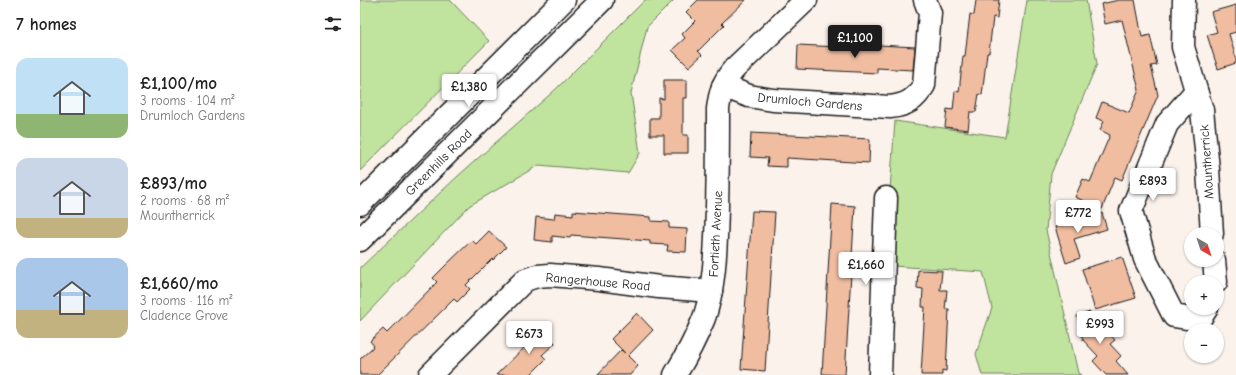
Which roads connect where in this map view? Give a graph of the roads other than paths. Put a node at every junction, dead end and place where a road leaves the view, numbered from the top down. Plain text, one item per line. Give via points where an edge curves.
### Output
1 (564, 0) edge
2 (602, 0) edge
3 (806, 0) edge
4 (925, 0) edge
5 (1184, 0) edge
6 (723, 86) junction
7 (1196, 91) junction
8 (886, 198) dead end
9 (360, 204) edge
10 (1212, 227) edge
11 (360, 240) edge
12 (711, 291) junction
13 (1202, 315) edge
14 (430, 375) edge
15 (675, 375) edge
16 (880, 375) edge

1 - 9 street, Greenhills Road
2 - 11 street, Greenhills Road
3 - 6 street via 735,68
4 - 6 street, Drumloch Gardens via 930,13 924,85 919,94 903,105 890,107 773,100 749,96
5 - 7 street, Mountherrick via 1183,47
6 - 12 street, Fortieth Avenue via 718,109 718,211
7 - 10 street, Mountherrick via 1202,110
7 - 13 street via 1167,124 1130,211 1145,259 1174,316 1199,320
8 - 16 street
12 - 14 street, Rangerhouse Road via 550,274 537,276 525,280
12 - 15 street, Fortieth Avenue via 704,317

